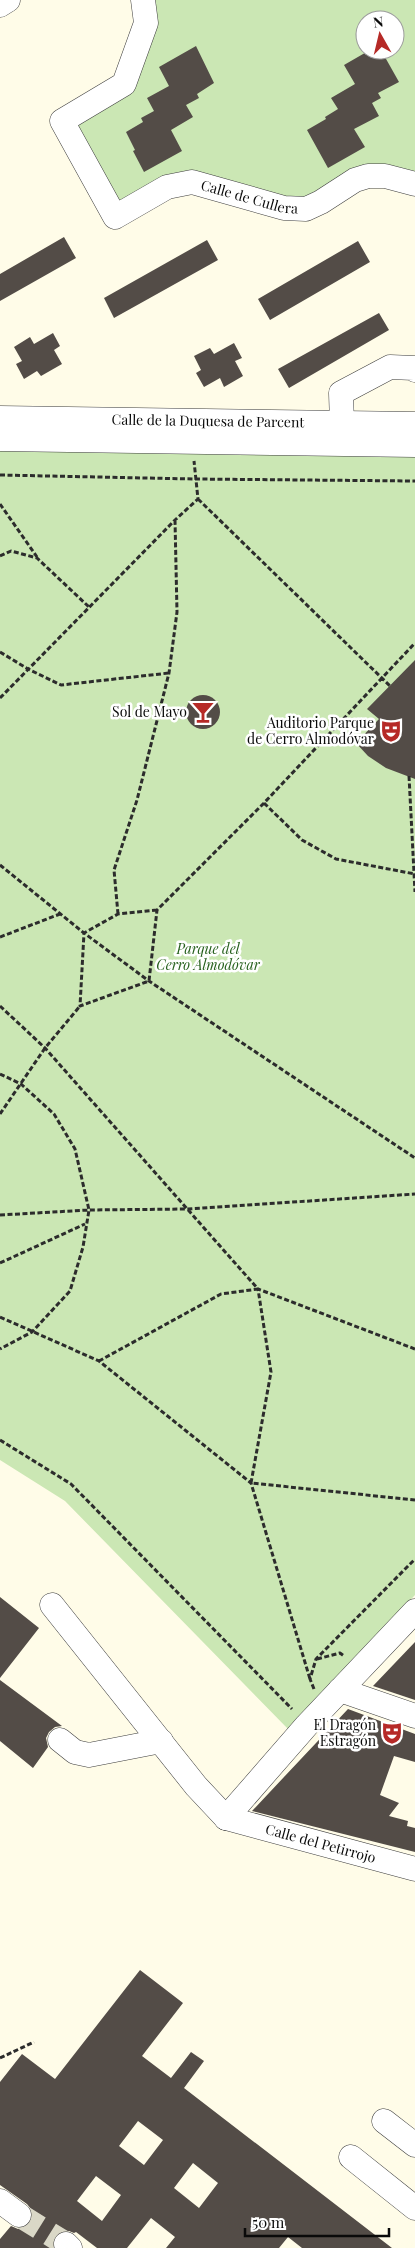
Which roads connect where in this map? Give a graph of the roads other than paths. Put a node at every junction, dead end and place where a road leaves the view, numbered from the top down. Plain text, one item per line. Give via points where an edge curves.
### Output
1 (143, 0) edge
2 (415, 184) edge
3 (415, 370) edge
4 (0, 418) edge
5 (342, 424) junction
6 (415, 424) edge
7 (0, 439) edge
8 (415, 445) edge
9 (52, 1605) dead end
10 (415, 1611) edge
11 (333, 1698) junction
12 (415, 1716) edge
13 (60, 1740) dead end
14 (161, 1741) junction
15 (226, 1818) junction
16 (415, 1869) edge
17 (384, 2121) dead end
18 (415, 2145) edge
19 (352, 2157) dead end
20 (0, 2201) edge
21 (415, 2208) edge
22 (19, 2215) tunnel mouth

1 - 2 street, Calle de Cullera via 146,23 124,84 62,121 115,217 167,186 192,182 284,208 306,208 368,176 385,176
3 - 5 street via 390,367 341,393
4 - 5 street, Calle de la Duquesa de Parcent
5 - 6 street, Calle de la Duquesa de Parcent
7 - 8 street, Calle de la Duquesa de Parcent
9 - 14 street
10 - 11 street
11 - 12 street
11 - 15 street
13 - 14 street via 75,1752 89,1755
14 - 15 street
15 - 16 street, Calle del Petirrojo
17 - 18 street
19 - 21 street
20 - 22 street

